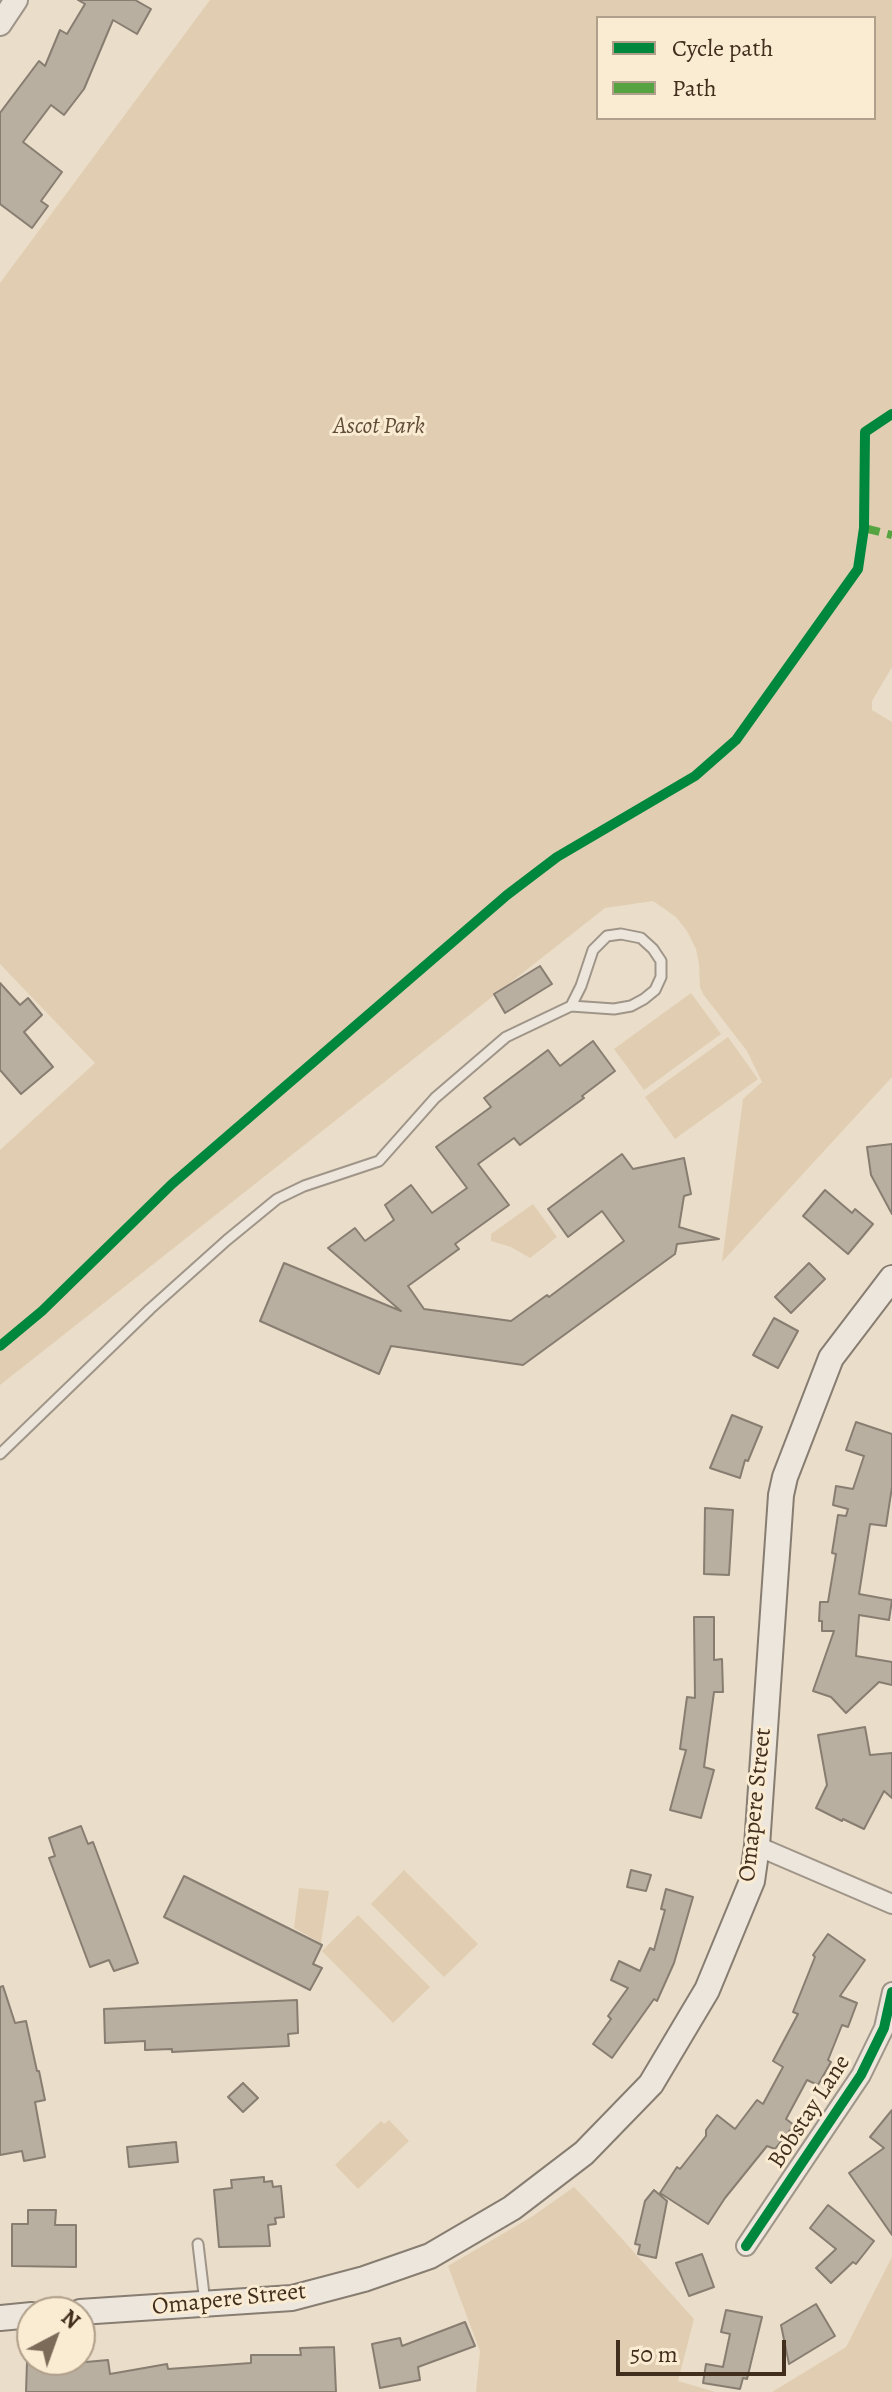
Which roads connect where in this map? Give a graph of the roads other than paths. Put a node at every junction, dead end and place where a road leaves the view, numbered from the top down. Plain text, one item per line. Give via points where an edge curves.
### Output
1 (16, 0) edge
2 (0, 24) edge
3 (571, 1006) junction
4 (892, 1278) edge
5 (0, 1454) edge
6 (757, 1846) junction
7 (892, 1904) edge
8 (892, 1992) edge
9 (198, 2244) dead end
10 (746, 2246) dead end
11 (205, 2303) junction
12 (96, 2311) edge

1 - 2 street
3 - 3 lane via 593,950 607,936 641,938 661,961 655,990 631,1006
3 - 5 lane via 506,1037 435,1098 379,1161 277,1199 150,1309
4 - 6 main road, Omapere Street via 831,1358 785,1477
6 - 7 street
6 - 11 main road, Omapere Street via 752,1881 707,1990 651,2084 584,2153 512,2208 430,2256 292,2298
8 - 10 street, Bobstay Lane via 884,2028 861,2075
9 - 11 lane
11 - 12 main road, Omapere Street

